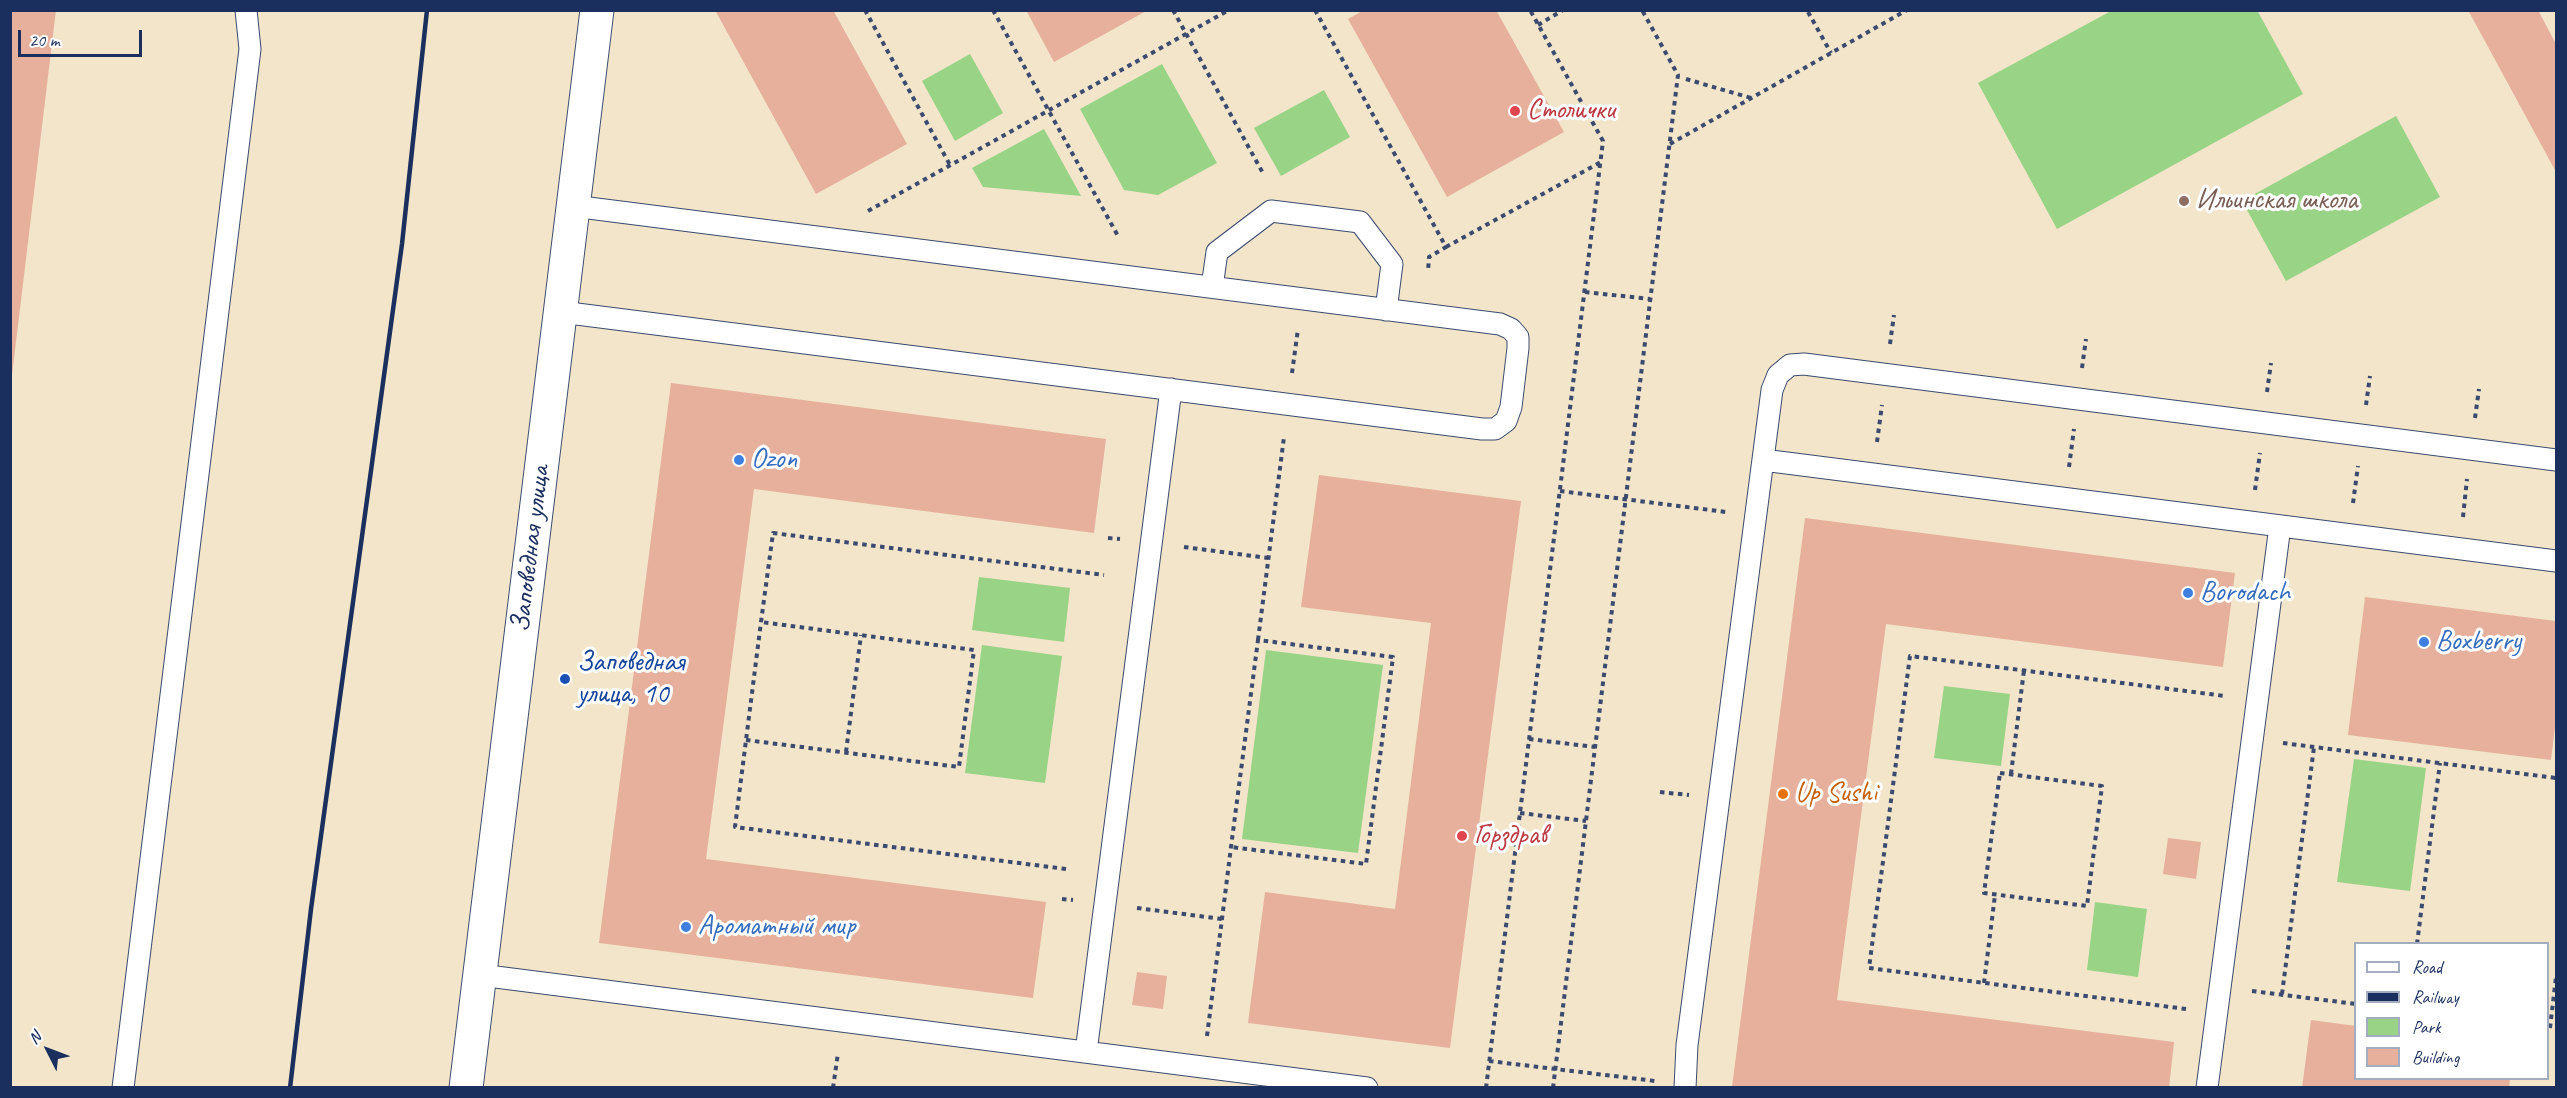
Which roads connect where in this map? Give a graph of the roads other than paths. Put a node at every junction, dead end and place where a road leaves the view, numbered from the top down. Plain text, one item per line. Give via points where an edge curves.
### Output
1 (246, 10) edge
2 (597, 10) edge
3 (573, 206) junction
4 (1212, 287) junction
5 (1386, 310) junction
6 (561, 312) junction
7 (1171, 389) junction
8 (1762, 460) junction
9 (2556, 460) edge
10 (2280, 526) junction
11 (2556, 561) edge
12 (480, 975) junction
13 (1086, 1052) junction
14 (1685, 1086) edge
15 (123, 1088) edge
16 (466, 1088) edge
17 (1367, 1088) edge
18 (2207, 1088) edge

1 - 15 lane via 250,49
2 - 3 street, Заповедная улица
3 - 4 lane
3 - 6 street, Заповедная улица
4 - 5 lane
4 - 5 lane via 1217,252 1271,211 1360,222 1392,264
5 - 7 lane via 1511,328 1518,337 1518,348 1506,421 1495,429 1482,429
6 - 7 lane
6 - 12 street, Заповедная улица
7 - 13 lane
8 - 9 lane via 1772,390 1778,375 1790,365 1804,364
8 - 10 lane
8 - 14 lane via 1687,1045
10 - 11 lane
10 - 18 lane
12 - 13 lane
12 - 16 street, Заповедная улица
13 - 17 lane

